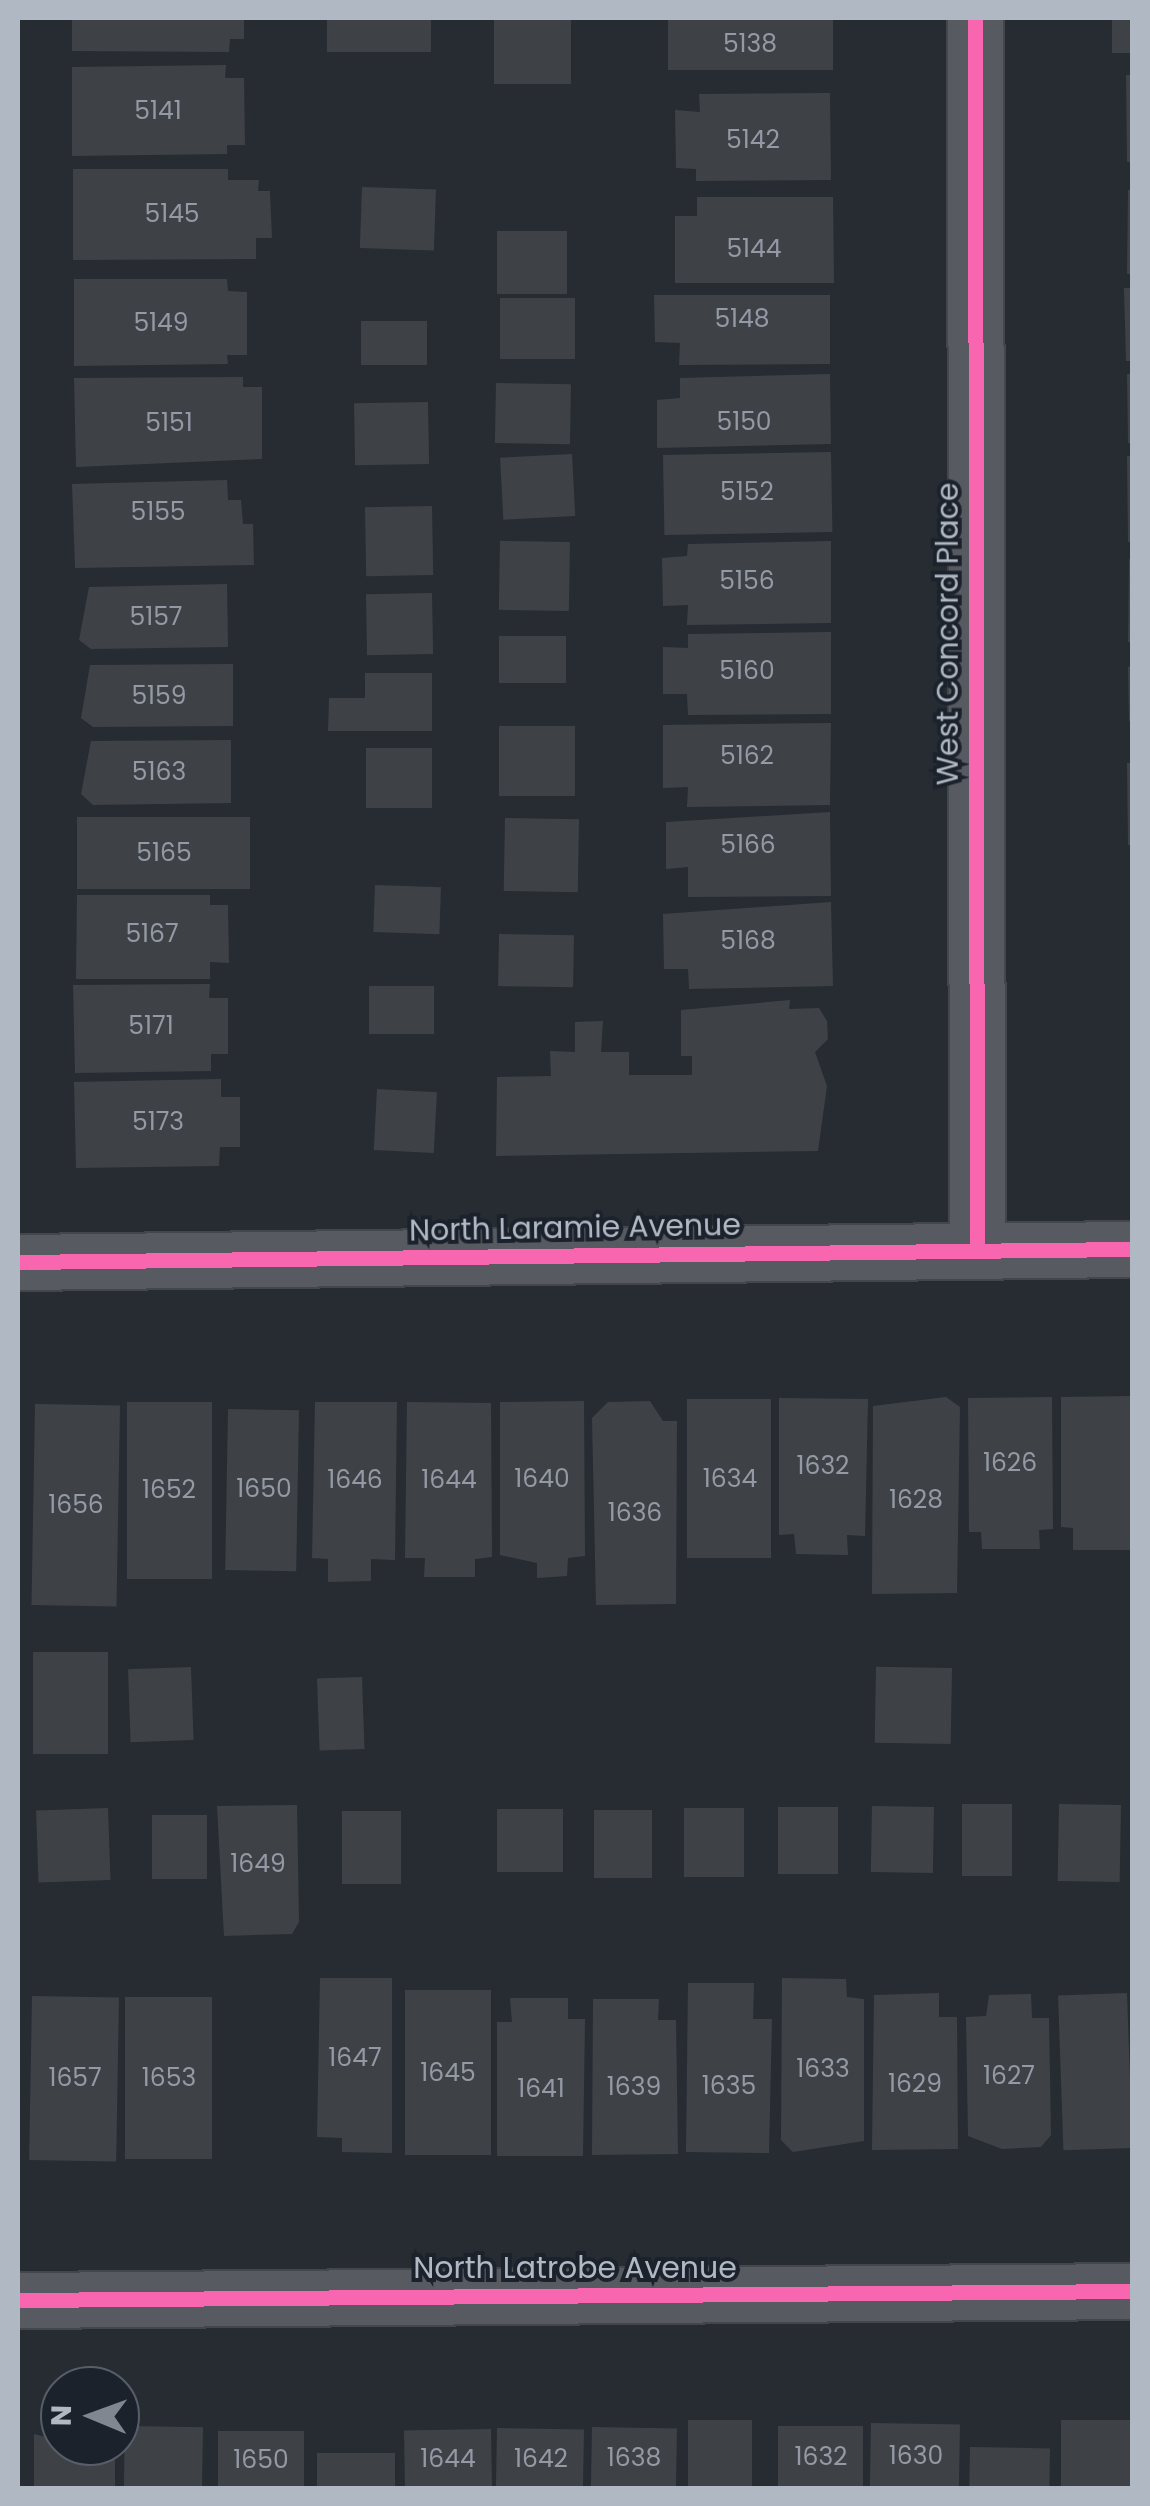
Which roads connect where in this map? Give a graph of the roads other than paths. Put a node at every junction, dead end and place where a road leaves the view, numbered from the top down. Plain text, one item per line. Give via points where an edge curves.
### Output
1 (975, 18) edge
2 (1132, 1248) edge
3 (977, 1250) junction
4 (18, 1262) edge
5 (1132, 2291) edge
6 (18, 2300) edge

1 - 3 street, West Concord Place
2 - 3 street, North Laramie Avenue
3 - 4 street, North Laramie Avenue
5 - 6 street, North Latrobe Avenue

